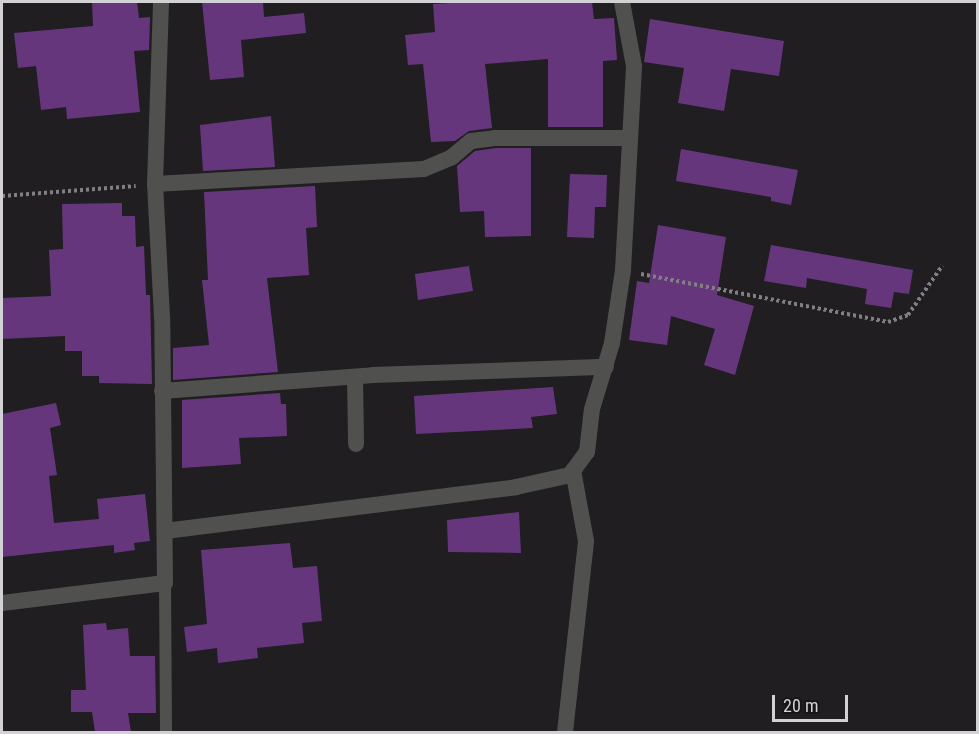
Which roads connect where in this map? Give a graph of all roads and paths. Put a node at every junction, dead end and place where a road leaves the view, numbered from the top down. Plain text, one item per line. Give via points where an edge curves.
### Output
1 (161, 2) edge
2 (622, 2) edge
3 (630, 138) junction
4 (155, 184) junction
5 (2, 196) edge
6 (942, 266) dead end
7 (623, 270) junction
8 (606, 366) junction
9 (356, 377) junction
10 (162, 391) junction
11 (356, 444) dead end
12 (573, 470) junction
13 (165, 531) junction
14 (165, 583) junction
15 (2, 603) edge
16 (166, 732) edge
17 (565, 732) edge

1 - 4 street
2 - 3 street via 634,66
3 - 4 street via 495,138 471,141 452,157 424,169
3 - 7 street
4 - 5 path
4 - 10 street
6 - 7 path via 908,315 888,322
7 - 8 street
8 - 9 street
8 - 12 street via 592,409 587,452
9 - 10 street
9 - 11 street
10 - 13 street
12 - 13 street via 570,475 516,487
12 - 17 street via 586,541
13 - 14 street
14 - 15 street
14 - 16 lane

